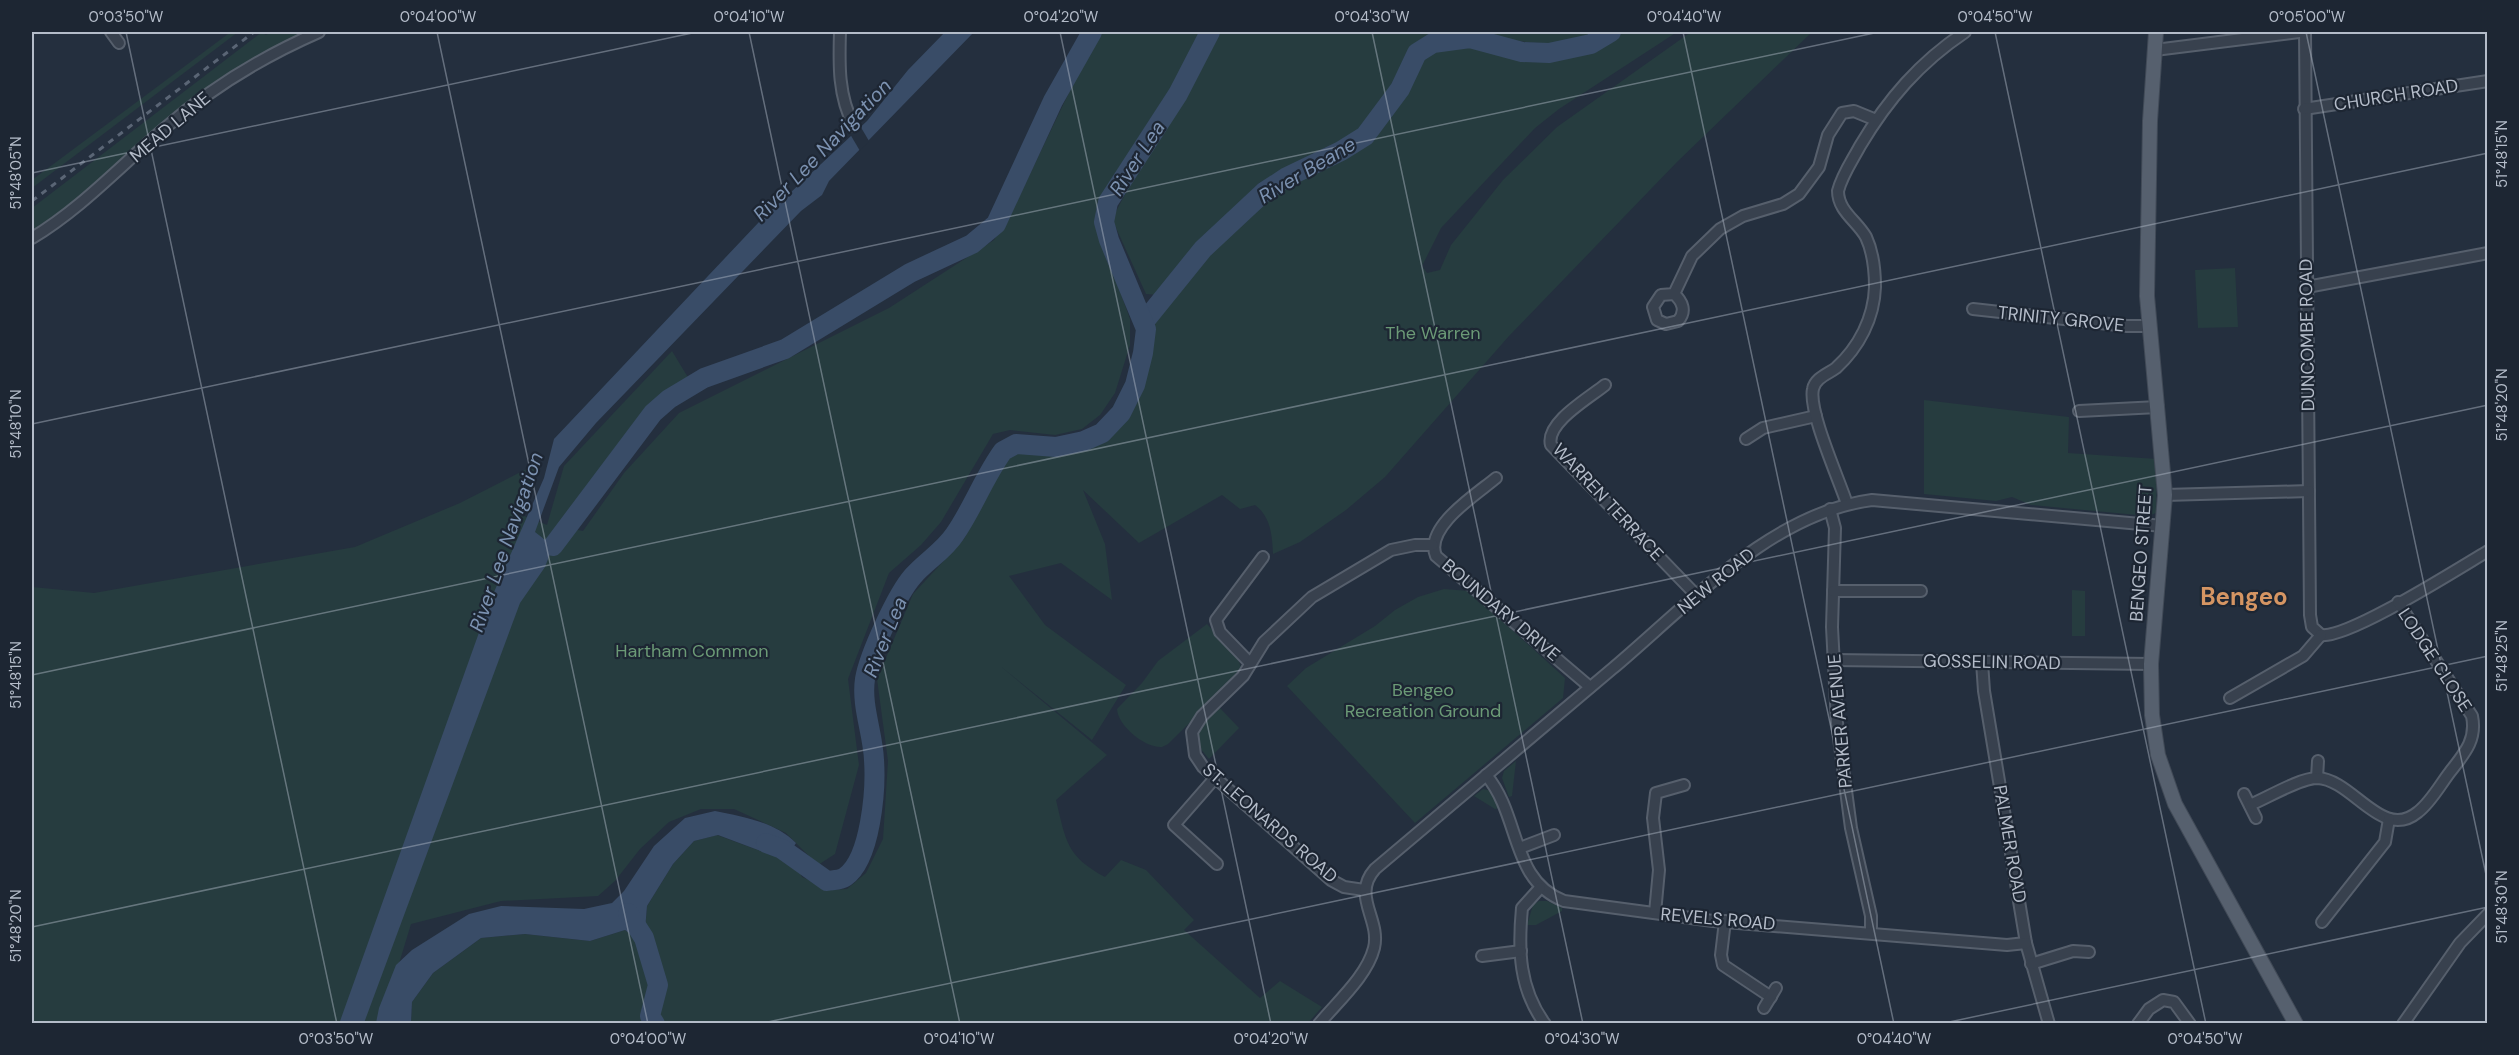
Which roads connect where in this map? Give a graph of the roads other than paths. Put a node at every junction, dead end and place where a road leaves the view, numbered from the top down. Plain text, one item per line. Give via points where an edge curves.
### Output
1 (111, 32) edge
2 (319, 32) edge
3 (840, 32) edge
4 (1965, 32) edge
5 (2156, 32) edge
6 (2299, 32) edge
7 (2304, 32) edge
8 (119, 43) dead end
9 (2156, 50) junction
10 (2487, 81) edge
11 (2304, 109) junction
12 (1876, 120) junction
13 (854, 126) dead end
14 (32, 238) edge
15 (2487, 253) edge
16 (2307, 287) junction
17 (1674, 294) dead end
18 (1973, 309) dead end
19 (2149, 326) junction
20 (1605, 385) dead end
21 (2158, 408) junction
22 (2079, 411) dead end
23 (1816, 416) junction
24 (1746, 439) dead end
25 (1496, 478) dead end
26 (2309, 491) junction
27 (2165, 495) junction
28 (1847, 504) junction
29 (1830, 509) junction
30 (2163, 526) junction
31 (1433, 545) junction
32 (2487, 551) edge
33 (1263, 557) dead end
34 (1833, 591) junction
35 (1921, 591) dead end
36 (1697, 596) junction
37 (2398, 602) junction
38 (2321, 635) junction
39 (1833, 660) junction
40 (1249, 662) junction
41 (1982, 662) junction
42 (2151, 664) junction
43 (1590, 687) junction
44 (2230, 698) dead end
45 (2318, 762) dead end
46 (1486, 775) junction
47 (1215, 778) junction
48 (2317, 778) junction
49 (1684, 785) dead end
50 (2244, 795) dead end
51 (2250, 805) junction
52 (2256, 819) dead end
53 (2389, 819) junction
54 (1554, 835) dead end
55 (1520, 848) junction
56 (1217, 864) dead end
57 (1540, 888) junction
58 (1364, 890) junction
59 (1655, 914) junction
60 (2487, 914) edge
61 (1725, 921) junction
62 (2322, 922) dead end
63 (1871, 932) junction
64 (2026, 943) junction
65 (1521, 951) junction
66 (2089, 952) dead end
67 (1482, 956) dead end
68 (2031, 964) junction
69 (1764, 1008) dead end
70 (1319, 1023) edge
71 (1545, 1023) edge
72 (2049, 1023) edge
73 (2138, 1023) edge
74 (2190, 1023) edge
75 (2296, 1023) edge
76 (2403, 1023) edge

1 - 8 street
2 - 14 street, MEAD LANE via 233,77 166,127 86,200
3 - 13 street via 839,76
4 - 12 street via 1918,68
5 - 9 main road, BENGEO STREET
6 - 9 street
7 - 11 street, DUNCOMBE ROAD
9 - 19 main road, BENGEO STREET via 2147,208
10 - 11 street, CHURCH ROAD
11 - 16 street, DUNCOMBE ROAD
12 - 17 street via 1854,111 1837,116 1819,167 1806,187 1783,204 1743,216 1720,229 1692,256
12 - 23 street via 1838,191 1842,208 1865,236 1871,251 1873,301 1866,326 1852,349 1814,385
15 - 16 street
16 - 26 street, DUNCOMBE ROAD
18 - 19 street, TRINITY GROVE
19 - 21 main road, BENGEO STREET
20 - 36 street, WARREN TERRACE via 1557,423 1550,437 1551,445
21 - 22 street
21 - 27 main road, BENGEO STREET
23 - 24 street via 1762,428
23 - 28 street
25 - 31 street, BOUNDARY DRIVE via 1450,517
26 - 27 street
26 - 38 street, DUNCOMBE ROAD via 2310,615 2312,627
27 - 30 main road, BENGEO STREET
28 - 29 street, NEW ROAD
28 - 30 street, NEW ROAD via 1886,500
29 - 34 street, PARKER AVENUE via 1835,528
29 - 36 street, NEW ROAD via 1780,533
30 - 42 main road, BENGEO STREET
31 - 40 street, ST. LEONARDS ROAD via 1391,550 1339,578 1291,614
31 - 43 street, BOUNDARY DRIVE via 1441,561
32 - 37 street
33 - 40 street via 1216,620 1220,632
34 - 35 street
34 - 39 street, PARKER AVENUE
36 - 43 street, NEW ROAD
37 - 38 street via 2341,631
37 - 53 street, LODGE CLOSE via 2465,704 2474,728 2465,752 2420,810 2406,818
38 - 44 street via 2303,656
39 - 41 street, GOSSELIN ROAD
39 - 63 street, PARKER AVENUE via 1844,778
40 - 47 street, ST. LEONARDS ROAD via 1242,676 1202,716 1192,732 1195,755
41 - 42 street, GOSSELIN ROAD
41 - 64 street, PALMER ROAD
42 - 75 main road, BENGEO STREET via 2155,737 2170,793
43 - 46 street, NEW ROAD
45 - 48 street
46 - 55 street via 1500,794
46 - 58 street, NEW ROAD via 1375,869
47 - 56 street via 1174,825
47 - 58 street, ST. LEONARDS ROAD via 1331,880
48 - 51 street
48 - 53 street via 2338,785
49 - 59 street via 1656,793 1653,818 1659,870
50 - 51 street
51 - 52 street
53 - 62 street via 2385,843
54 - 55 street
55 - 57 street via 1530,875
57 - 59 street, REVELS ROAD via 1564,901
57 - 65 street via 1522,908
58 - 70 street via 1374,948 1359,974
59 - 61 street, REVELS ROAD
60 - 76 street via 2460,943
61 - 63 street, REVELS ROAD
61 - 69 street via 1723,965 1774,993
63 - 64 street, REVELS ROAD via 2007,945
64 - 68 street, PALMER ROAD
65 - 67 street
65 - 71 street via 1527,992
66 - 68 street via 2073,951
68 - 72 street, PALMER ROAD
73 - 74 street via 2163,1000 2174,1002

